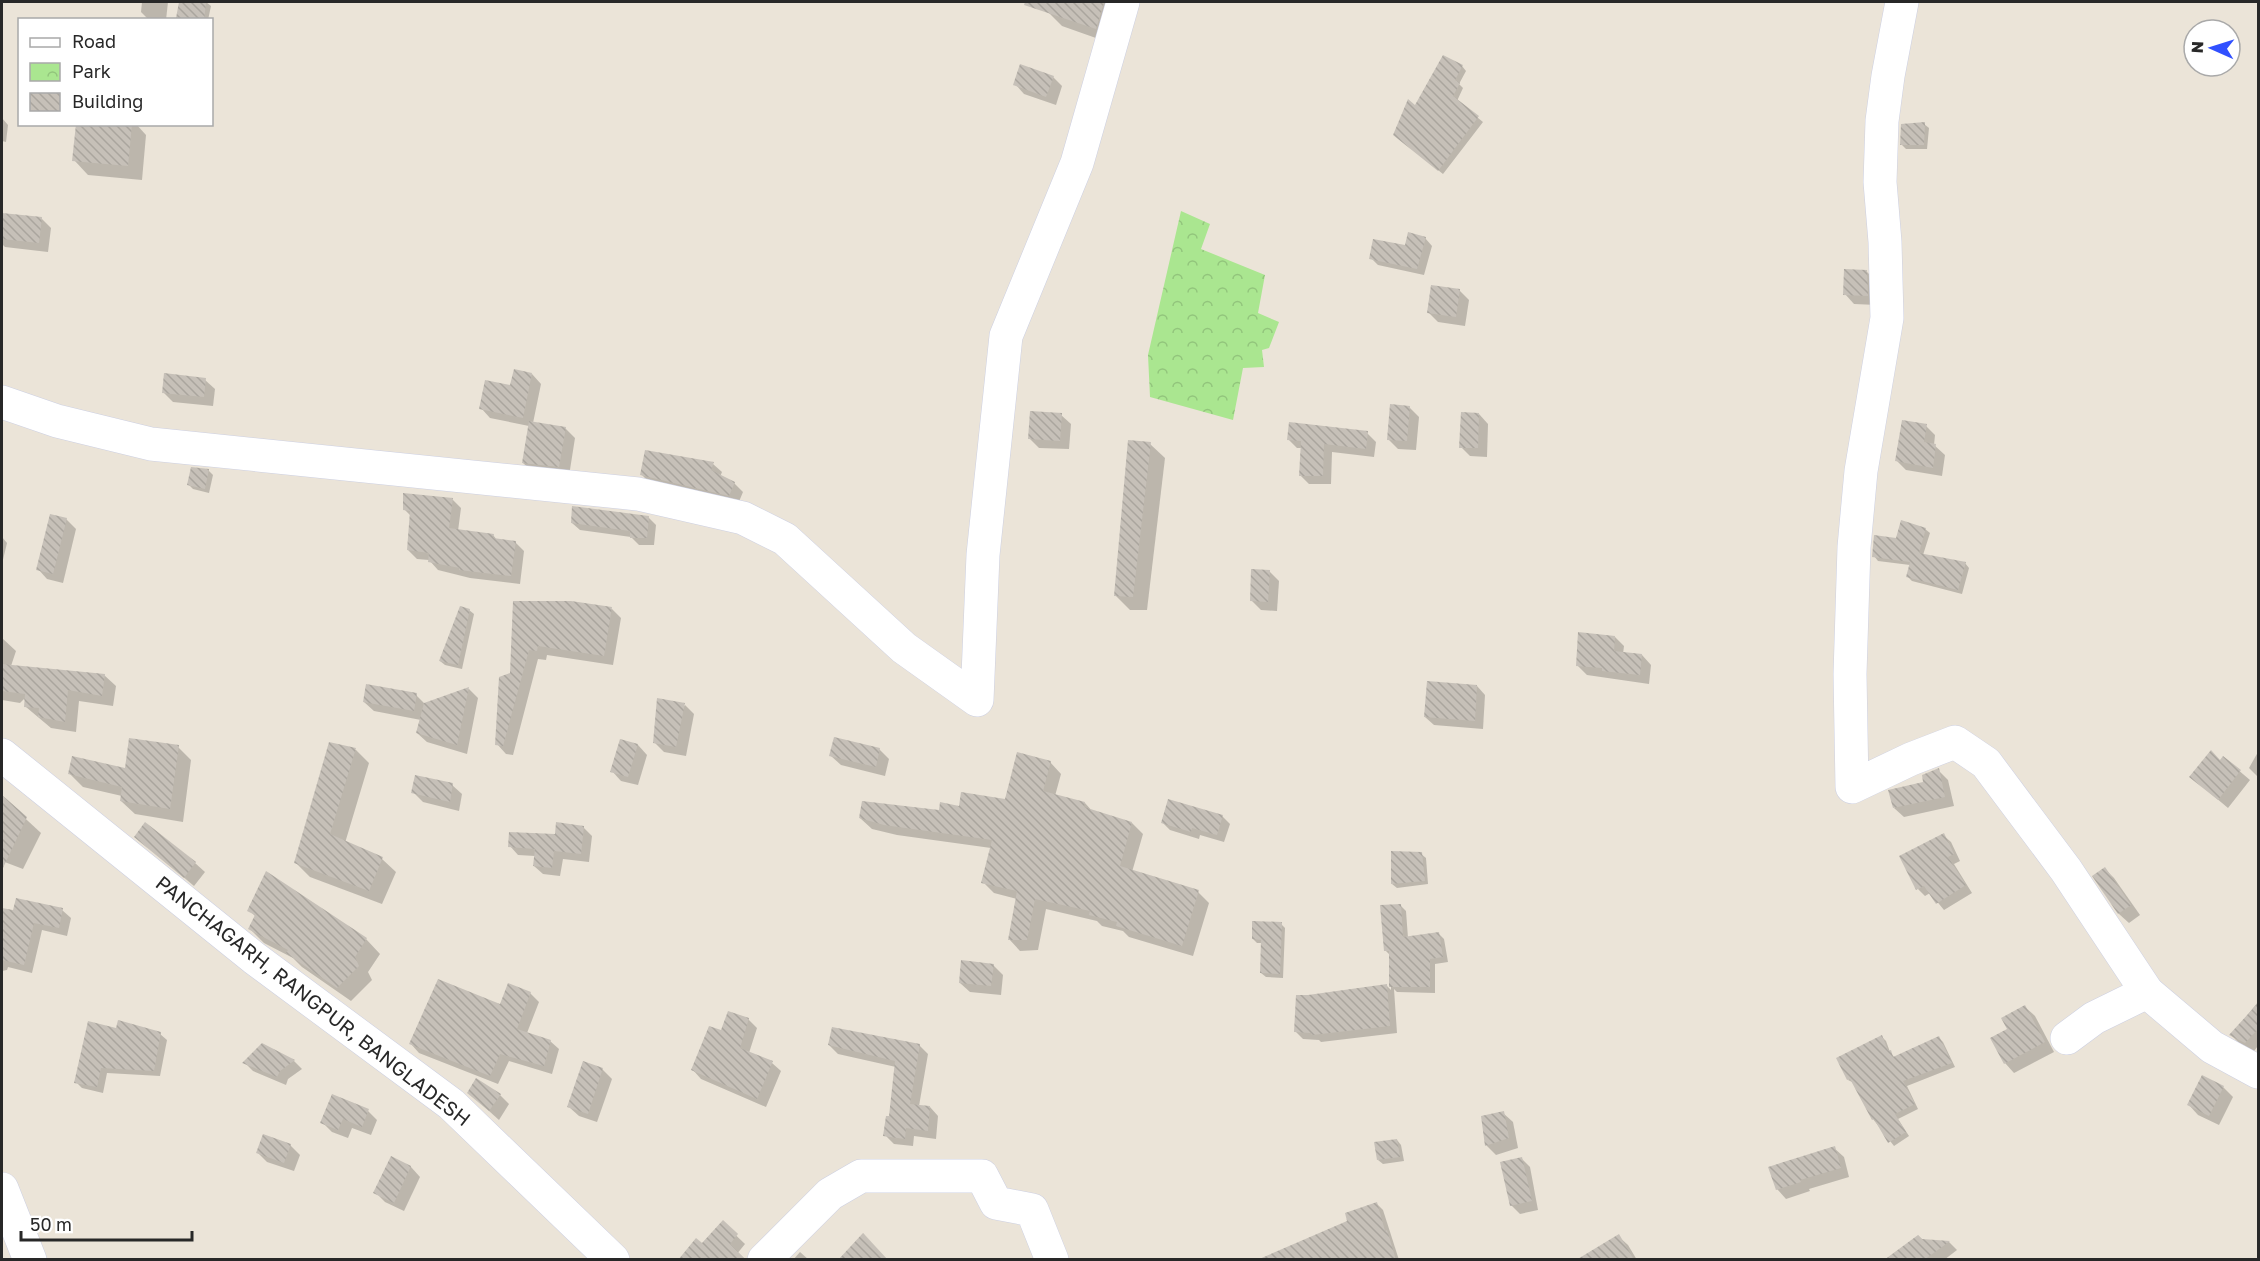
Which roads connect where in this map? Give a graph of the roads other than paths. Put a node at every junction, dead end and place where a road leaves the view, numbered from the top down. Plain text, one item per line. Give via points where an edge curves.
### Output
1 (1123, 2) edge
2 (1902, 2) edge
3 (2, 402) edge
4 (2, 755) edge
5 (2147, 992) junction
6 (2067, 1038) dead end
7 (2259, 1072) edge
8 (2, 1189) edge
9 (30, 1260) edge
10 (613, 1260) edge
11 (764, 1260) edge
12 (1052, 1260) edge

1 - 3 street via 1077,163 1006,336 983,555 977,699 904,648 785,539 743,518 638,494 151,444 57,421
2 - 5 street via 1882,121 1880,182 1887,318 1854,547 1852,787 1955,742 1986,763 2066,870
4 - 10 street, PANCHAGARH, RANGPUR, BANGLADESH via 254,958 451,1104
5 - 6 street via 2094,1018
5 - 7 street via 2212,1047
8 - 9 street
11 - 12 street via 830,1194 861,1176 982,1176 996,1203 1032,1210

